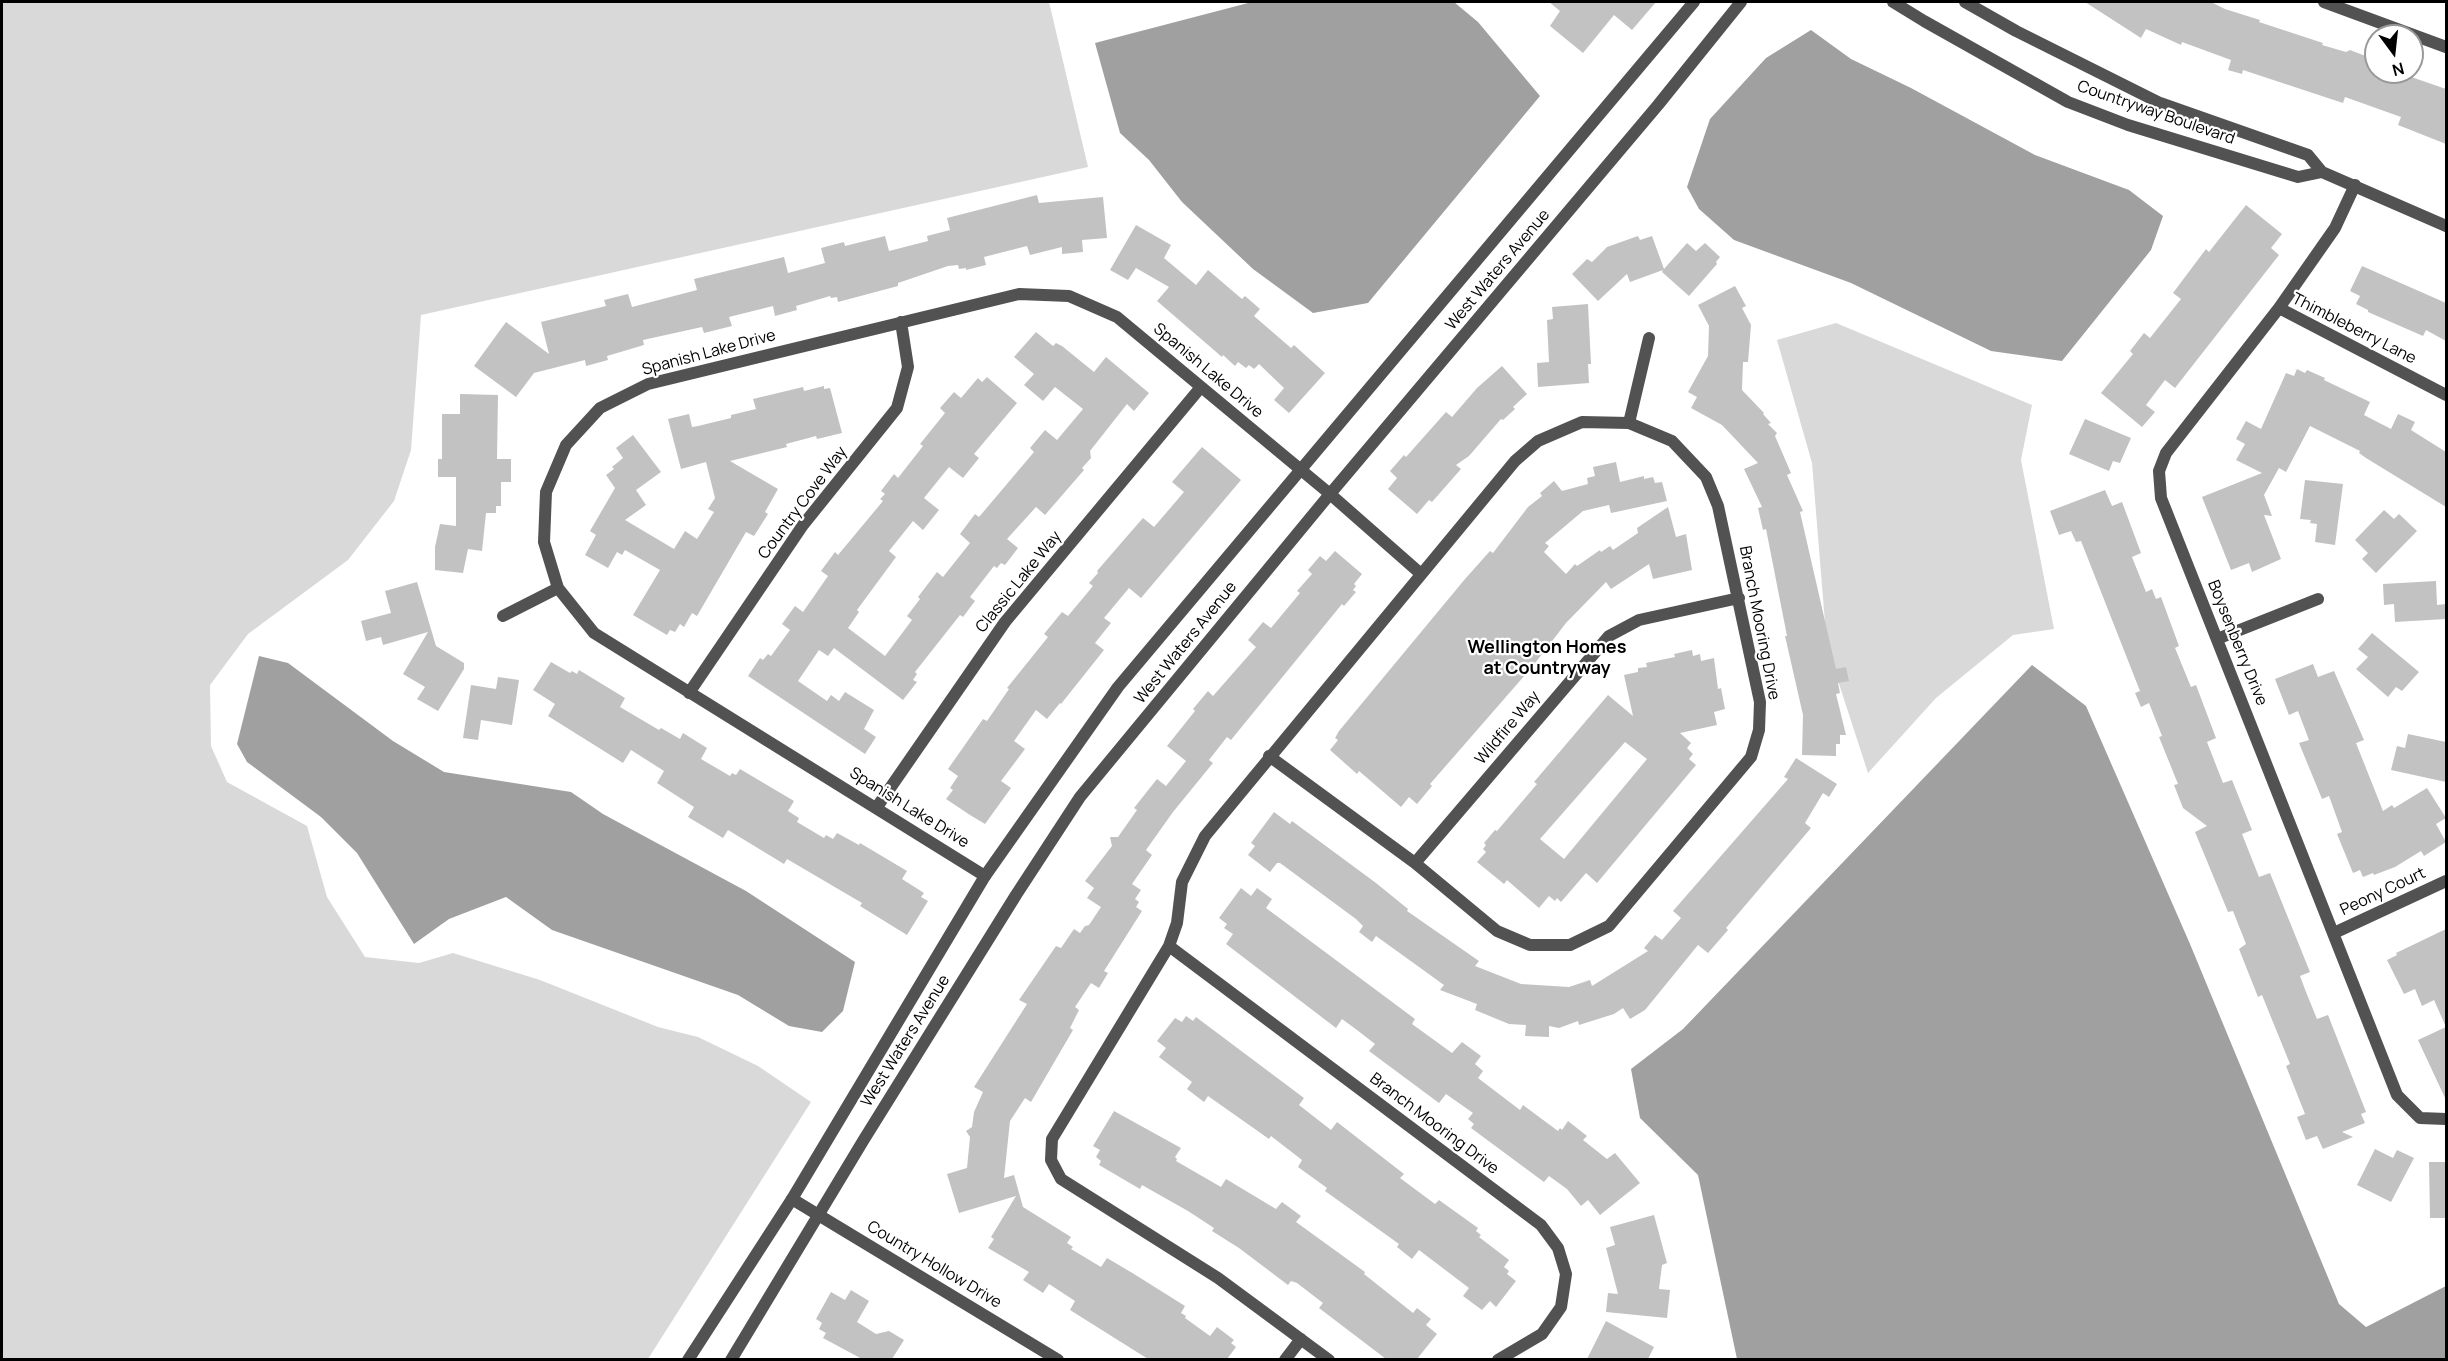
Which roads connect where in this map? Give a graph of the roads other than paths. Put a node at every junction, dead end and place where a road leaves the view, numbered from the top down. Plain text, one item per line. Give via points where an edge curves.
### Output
1 (1694, 2) edge
2 (1741, 2) edge
3 (1893, 2) edge
4 (1965, 2) edge
5 (2324, 2) edge
6 (2338, 4) edge
7 (2446, 47) edge
8 (2322, 172) junction
9 (2355, 185) junction
10 (2446, 226) edge
11 (2279, 308) junction
12 (901, 322) junction
13 (1649, 338) dead end
14 (1201, 387) junction
15 (2446, 395) edge
16 (1629, 423) junction
17 (1302, 470) junction
18 (1330, 494) junction
19 (1421, 574) junction
20 (558, 588) junction
21 (1739, 598) junction
22 (2318, 599) dead end
23 (503, 616) dead end
24 (2217, 639) junction
25 (689, 693) junction
26 (1269, 756) junction
27 (877, 807) junction
28 (1415, 863) junction
29 (985, 876) junction
30 (2446, 881) edge
31 (2334, 933) junction
32 (1170, 946) junction
33 (2446, 1119) edge
34 (792, 1199) junction
35 (819, 1215) junction
36 (1301, 1339) junction
37 (688, 1359) edge
38 (731, 1359) edge
39 (1058, 1359) edge
40 (1285, 1359) edge
41 (1329, 1359) edge
42 (1498, 1359) edge

1 - 17 street, West Waters Avenue
2 - 18 street, West Waters Avenue
3 - 8 street, Countryway Boulevard via 2068,102 2128,125 2298,177
4 - 8 street, Countryway Boulevard via 2160,103 2308,155
5 - 6 street
6 - 7 street
8 - 9 street, Countryway Boulevard
9 - 10 street, Countryway Boulevard
9 - 11 street, Boysenberry Drive via 2335,228
11 - 15 street, Thimbleberry Lane
11 - 24 street, Boysenberry Drive via 2166,453 2159,471 2161,498
12 - 14 street, Spanish Lake Drive via 1019,294 1069,296 1117,317
12 - 20 street, Spanish Lake Drive via 648,384 600,408 566,445 546,492 544,542
12 - 25 street, Country Cove Way via 908,367 897,408 803,525
13 - 16 street
14 - 17 street, Spanish Lake Drive
14 - 27 street, Classic Lake Way via 1005,622
16 - 19 street, Branch Mooring Drive via 1582,422 1538,441 1515,461
16 - 21 street, Branch Mooring Drive via 1672,441 1706,477 1719,506
17 - 18 street, Spanish Lake Drive
17 - 29 street, West Waters Avenue via 1118,687
18 - 19 street, Spanish Lake Drive
18 - 35 street, West Waters Avenue via 1080,797
19 - 26 street, Branch Mooring Drive
20 - 23 street
20 - 25 street, Spanish Lake Drive via 594,633
21 - 28 street, Wildfire Way via 1639,620 1609,636
21 - 28 street, Branch Mooring Drive via 1760,702 1759,730 1751,757 1609,926 1569,945 1530,945 1497,930
22 - 24 street
24 - 31 street, Boysenberry Drive
25 - 27 street, Spanish Lake Drive
26 - 28 street, Branch Mooring Drive
26 - 32 street, Branch Mooring Drive via 1205,836 1182,882
27 - 29 street, Spanish Lake Drive
29 - 34 street, West Waters Avenue
30 - 31 street, Peony Court
31 - 33 street, Boysenberry Drive via 2397,1095 2420,1118
32 - 36 street, Branch Mooring Drive via 1052,1139 1051,1160 1061,1179 1218,1278
32 - 42 street, Branch Mooring Drive via 1541,1225 1558,1248 1566,1274 1561,1307 1542,1334
34 - 35 street, Country Hollow Drive
34 - 37 street, West Waters Avenue
35 - 38 street, West Waters Avenue
35 - 39 street, Country Hollow Drive
36 - 40 street
36 - 41 street, Branch Mooring Drive

